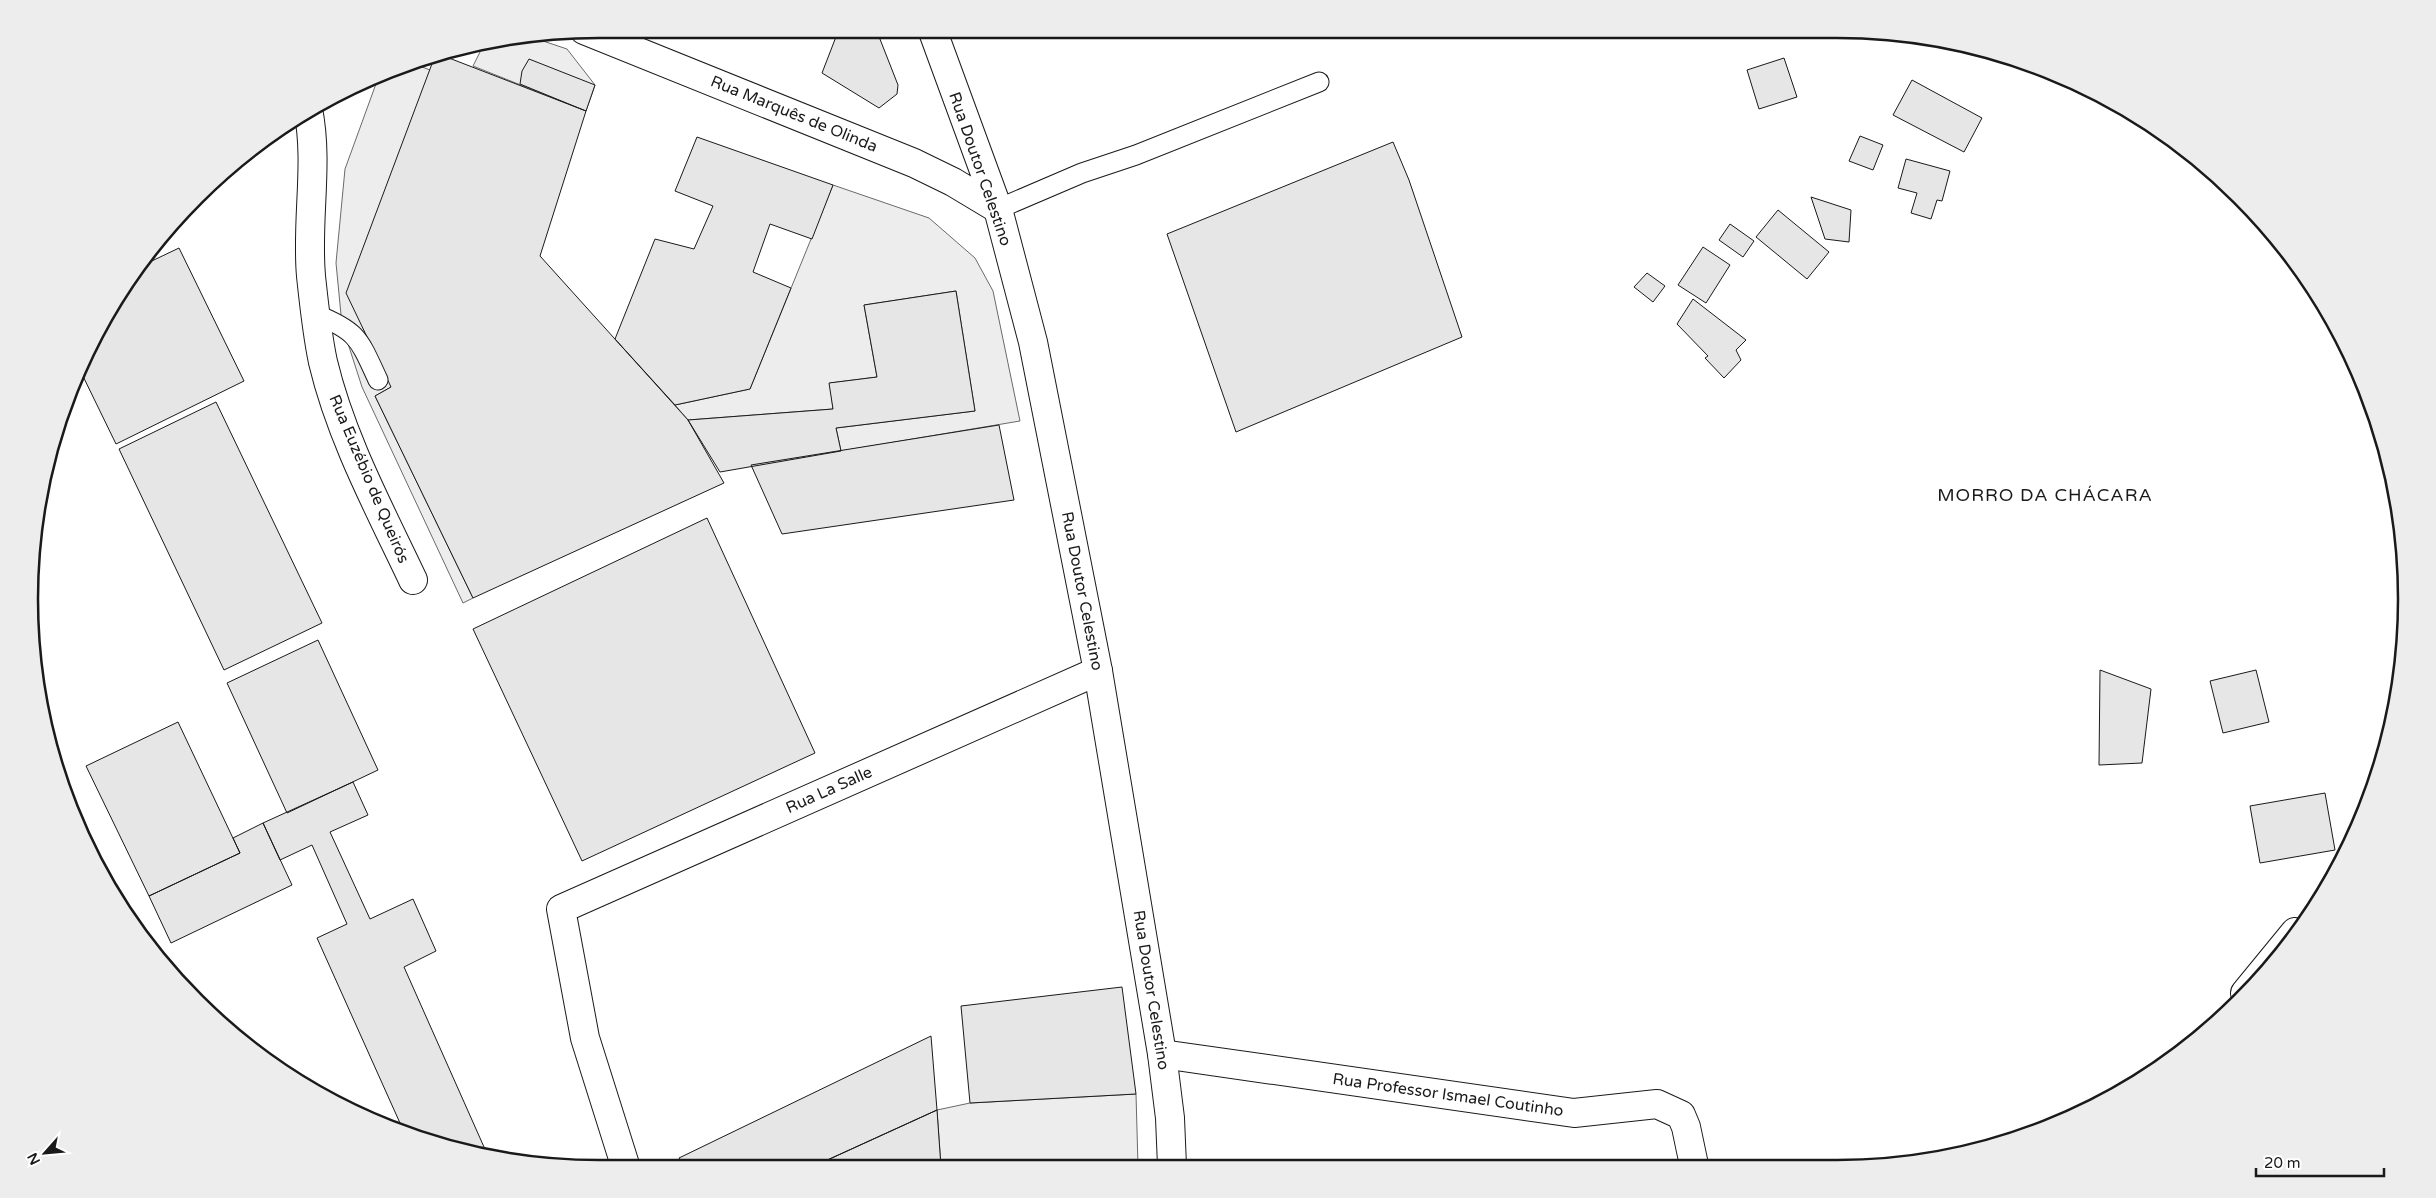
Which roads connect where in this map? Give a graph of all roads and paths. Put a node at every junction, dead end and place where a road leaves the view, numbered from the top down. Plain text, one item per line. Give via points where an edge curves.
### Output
1 (604, 38) edge
2 (935, 38) edge
3 (1319, 82) dead end
4 (310, 118) edge
5 (998, 209) junction
6 (315, 314) junction
7 (378, 380) dead end
8 (413, 580) dead end
9 (1098, 671) junction
10 (1162, 1054) junction
11 (623, 1160) edge
12 (1172, 1160) edge
13 (1693, 1160) edge

1 - 5 street, Rua Marquês de Olinda via 914,163
2 - 5 street, Rua Doutor Celestino
3 - 5 lane via 1136,155 1082,173
4 - 6 street, Rua Euzébio de Queirós via 309,219
5 - 9 street, Rua Doutor Celestino via 1033,342
6 - 7 lane via 354,333
6 - 8 street, Rua Euzébio de Queirós via 323,362 343,425
9 - 10 street, Rua Doutor Celestino
9 - 11 street, Rua La Salle via 560,909 585,1038
10 - 12 street, Rua Doutor Celestino
10 - 13 street, Rua Professor Ismael Coutinho via 1574,1114 1657,1104 1681,1115

